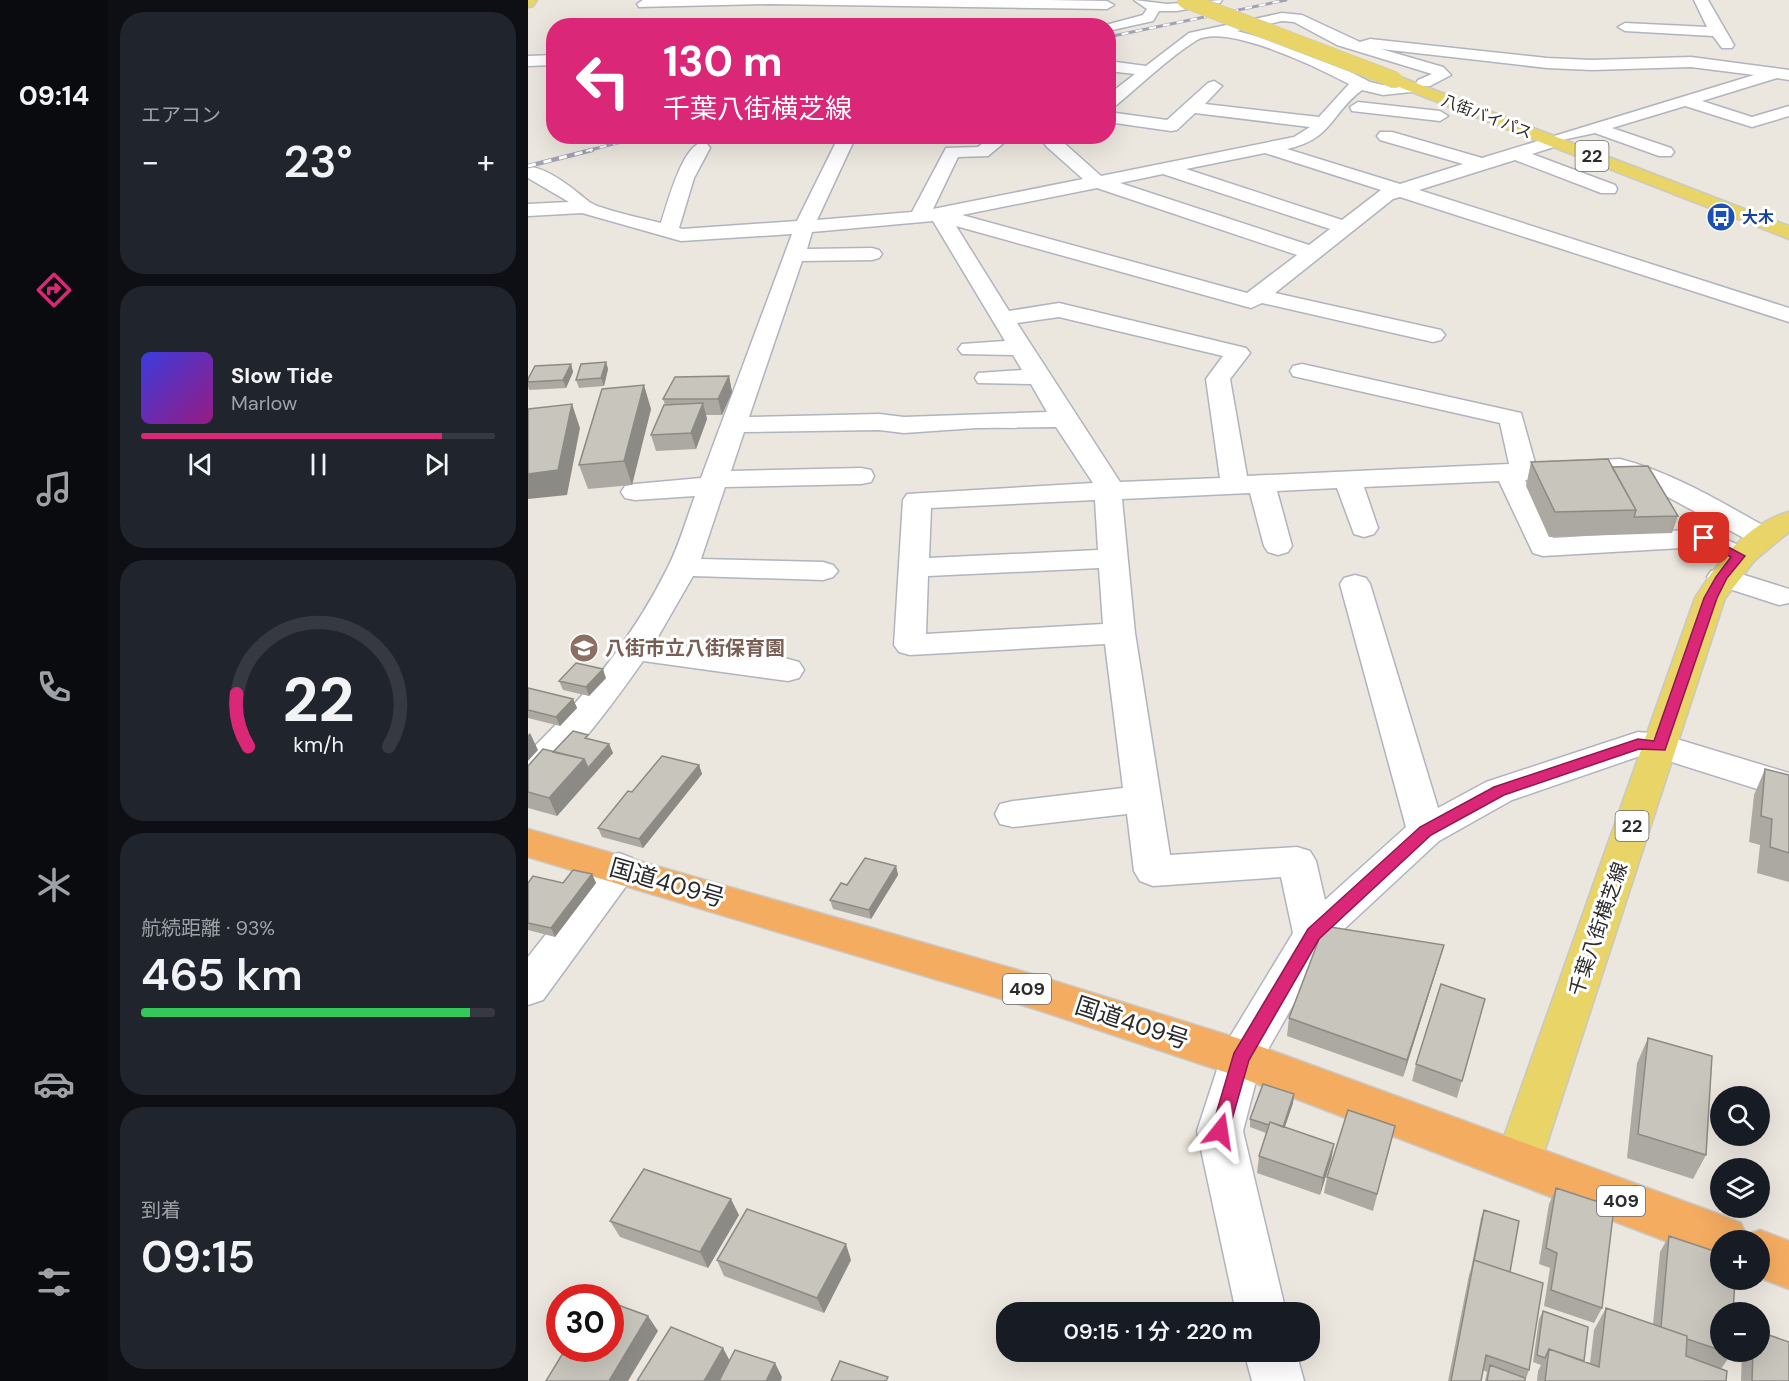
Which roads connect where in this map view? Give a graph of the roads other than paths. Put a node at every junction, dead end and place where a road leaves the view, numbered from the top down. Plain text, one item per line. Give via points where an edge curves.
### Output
1 (747, 0) edge
2 (1185, 0) edge
3 (1203, 0) edge
4 (1215, 0) edge
5 (1701, 0) edge
6 (919, 2) edge
7 (1147, 3) edge
8 (644, 4) dead end
9 (1107, 5) dead end
10 (911, 18) dead end
11 (1116, 25) edge
12 (1625, 27) dead end
13 (1658, 29) junction
14 (1220, 30) junction
15 (1717, 32) junction
16 (1360, 48) junction
17 (546, 60) edge
18 (528, 61) edge
19 (1673, 62) junction
20 (1547, 63) junction
21 (1116, 67) edge
22 (1747, 69) junction
23 (1149, 71) junction
24 (1783, 74) edge
25 (1538, 79) dead end
26 (1409, 82) junction
27 (1360, 84) junction
28 (1214, 86) dead end
29 (1726, 90) junction
30 (1116, 97) edge
31 (1247, 97) dead end
32 (1687, 101) junction
33 (1191, 107) junction
34 (1789, 111) edge
35 (1235, 112) junction
36 (1330, 114) junction
37 (1440, 116) dead end
38 (1116, 118) edge
39 (1597, 128) junction
40 (1560, 138) junction
41 (844, 144) edge
42 (993, 144) edge
43 (1054, 144) edge
44 (701, 148) dead end
45 (1267, 148) junction
46 (1665, 152) dead end
47 (1514, 153) junction
48 (1231, 155) junction
49 (1479, 163) junction
50 (1164, 168) junction
51 (1275, 170) dead end
52 (531, 172) dead end
53 (1096, 181) junction
54 (1608, 189) dead end
55 (1397, 190) junction
56 (1353, 196) dead end
57 (1375, 203) junction
58 (583, 207) junction
59 (528, 210) edge
60 (929, 216) junction
61 (1789, 220) edge
62 (804, 226) junction
63 (1344, 227) junction
64 (668, 231) junction
65 (1789, 233) edge
66 (1311, 253) junction
67 (872, 254) dead end
68 (794, 255) junction
69 (1259, 296) junction
70 (1789, 315) edge
71 (1002, 319) junction
72 (1433, 335) dead end
73 (1019, 348) junction
74 (970, 349) dead end
75 (1302, 371) dead end
76 (1038, 377) junction
77 (987, 378) dead end
78 (1064, 419) junction
79 (733, 425) junction
80 (1517, 475) junction
81 (861, 476) dead end
82 (1348, 479) junction
83 (713, 482) junction
84 (1248, 484) junction
85 (635, 492) dead end
86 (1108, 492) junction
87 (1364, 528) dead end
88 (1278, 546) dead end
89 (1753, 547) edge
90 (1114, 558) junction
91 (683, 567) junction
92 (914, 568) junction
93 (823, 571) dead end
94 (1355, 584) dead end
95 (1779, 596) dead end
96 (1119, 633) junction
97 (635, 650) junction
98 (788, 670) dead end
99 (1660, 746) junction
100 (528, 774) edge
101 (1789, 786) edge
102 (1141, 799) junction
103 (1013, 814) dead end
104 (1426, 831) junction
105 (528, 843) edge
106 (619, 868) junction
107 (1313, 934) junction
108 (528, 988) edge
109 (1240, 1058) junction
110 (1518, 1162) junction
111 (1710, 1235) edge
112 (1770, 1258) edge
113 (1789, 1265) edge
114 (1259, 1302) edge
115 (1273, 1362) edge
116 (1278, 1381) edge

1 - 6 street
1 - 8 street
2 - 26 main road, 八街バイパス / 22, bridge
3 - 26 main road, 八街バイパス / 22
4 - 7 street via 1173,7
5 - 15 street
6 - 9 street via 1062,10
6 - 10 street
7 - 11 street via 1154,8 1148,18
12 - 13 street
13 - 15 street
13 - 19 street
14 - 16 street via 1290,17
14 - 23 street via 1194,36
14 - 27 street via 1280,47
15 - 22 street
16 - 20 street via 1370,43 1462,47
16 - 26 street via 1443,75
17 - 18 street
19 - 20 street
19 - 22 street
20 - 25 street
21 - 23 street
22 - 24 street
23 - 30 street
24 - 29 street
26 - 27 street via 1383,90
26 - 40 main road, 八街バイパス / 22
27 - 36 street via 1348,91
28 - 33 street
29 - 32 street
29 - 34 street
31 - 35 street
32 - 34 street via 1752,122
32 - 39 street
33 - 35 street
33 - 38 street via 1171,126
35 - 36 street
36 - 37 street
36 - 45 street via 1314,135
36 - 49 street via 1392,124 1382,144
39 - 40 street
39 - 46 street
40 - 47 street
40 - 61 main road, 八街バイパス / 22
40 - 65 main road, 八街バイパス / 22
41 - 62 street
42 - 60 street via 982,152 952,152
43 - 53 street
44 - 64 street via 685,178
45 - 48 street
45 - 55 street
47 - 49 street
47 - 54 street
48 - 50 street
48 - 51 street
49 - 55 street
50 - 53 street
50 - 63 street
52 - 58 street via 573,195
53 - 60 street
53 - 66 street
55 - 57 street
55 - 70 street
56 - 57 street
57 - 63 street
58 - 59 street
58 - 64 street
60 - 62 street
60 - 69 street via 1251,301
60 - 71 street
62 - 64 street via 681,235
62 - 68 street
63 - 66 street
66 - 69 street
67 - 68 street
68 - 79 street
69 - 72 street
71 - 73 street
71 - 84 street via 1059,310 1238,353 1218,379
73 - 74 street
73 - 76 street
75 - 80 street via 1512,418
76 - 77 street
76 - 78 street
78 - 79 street via 904,425
78 - 86 street via 1107,483
79 - 83 street
80 - 82 street
80 - 89 street via 1620,466 1638,470
80 - 89 street via 1544,547 1704,538
81 - 83 street
82 - 84 street
82 - 87 street
83 - 85 street
83 - 91 street
84 - 86 street
84 - 88 street
86 - 90 street
86 - 92 street via 917,500
89 - 95 street
89 - 99 main road, 千葉八街横芝線 / 22 via 1710,598
90 - 92 street
90 - 96 street
91 - 93 street
91 - 97 street via 664,606
92 - 96 street via 910,645
94 - 104 street
96 - 102 street
97 - 98 street
97 - 100 street via 593,706
99 - 101 street
99 - 104 street via 1638,744 1499,791
99 - 110 main road, 千葉八街横芝線 / 22
102 - 103 street
102 - 107 street via 1153,871 1297,861
104 - 107 street
105 - 106 highway, 国道409号 / 409
106 - 108 street
106 - 109 highway, 国道409号 / 409 via 1023,988
107 - 109 street
109 - 110 highway, 国道409号 / 409
109 - 114 street via 1220,1131
110 - 111 highway, 国道409号 / 409
112 - 113 highway
115 - 116 street

